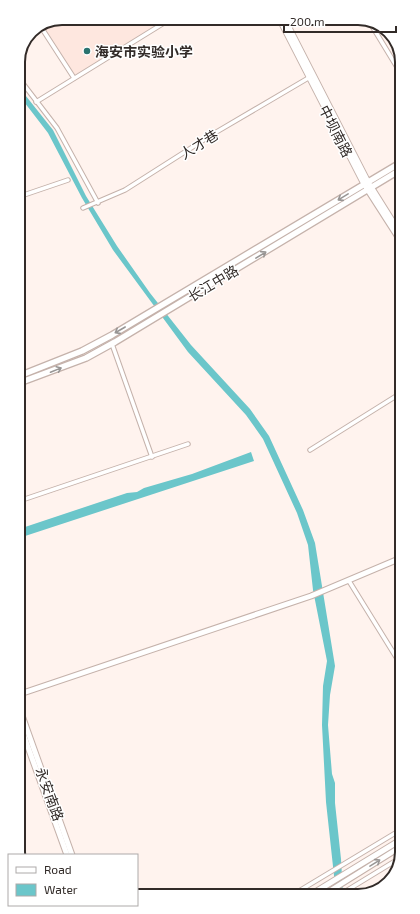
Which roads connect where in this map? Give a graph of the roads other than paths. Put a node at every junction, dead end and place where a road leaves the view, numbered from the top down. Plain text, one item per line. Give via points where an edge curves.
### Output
1 (161, 25) edge
2 (283, 25) edge
3 (291, 25) edge
4 (288, 27) joint
5 (374, 29) edge
6 (43, 30) edge
7 (395, 64) edge
8 (313, 76) junction
9 (74, 78) junction
10 (25, 87) edge
11 (36, 102) junction
12 (395, 166) edge
13 (395, 172) edge
14 (68, 180) dead end
15 (367, 186) junction
16 (25, 195) edge
17 (97, 203) junction
18 (84, 208) dead end
19 (395, 225) edge
20 (395, 232) edge
21 (112, 344) junction
22 (25, 374) edge
23 (25, 381) edge
24 (395, 397) edge
25 (188, 444) dead end
26 (310, 450) dead end
27 (152, 457) junction
28 (25, 499) edge
29 (395, 561) edge
30 (349, 581) junction
31 (395, 655) edge
32 (25, 692) edge
33 (25, 724) edge
34 (25, 739) edge
35 (395, 833) edge
36 (395, 843) edge
37 (368, 850) junction
38 (395, 850) edge
39 (67, 854) edge
40 (72, 854) edge
41 (372, 857) junction
42 (393, 862) edge
43 (351, 878) junction
44 (357, 884) junction
45 (303, 889) edge
46 (320, 889) edge
47 (333, 889) edge
48 (349, 889) edge

1 - 9 street
2 - 15 street, 中坝南路
3 - 4 street
4 - 8 street, 中坝南路
5 - 7 street
6 - 9 street
8 - 15 street, 中坝南路
8 - 17 street, 人才巷 via 213,134 125,190
9 - 11 street
10 - 11 street
11 - 17 street via 57,128
12 - 15 main road, 长江中路
13 - 15 main road, 长江中路
14 - 16 street
15 - 19 street, 中坝南路
15 - 20 street, 中坝南路
21 -> 15 main road, 长江中路
15 -> 22 main road, 长江中路 via 82,351
17 - 18 street, 人才巷
23 -> 21 main road, 长江中路 via 86,358
21 - 27 street
24 - 26 street
25 - 27 street
27 - 28 street
29 - 30 street
30 - 31 street
30 - 32 street via 312,596
33 - 40 street, 永安南路
34 - 39 street, 永安南路
35 - 37 street
36 - 41 street
37 - 41 street
37 - 45 street
43 -> 38 street
41 - 46 street
42 - 44 street
43 - 44 street
43 - 47 street
44 - 48 street

